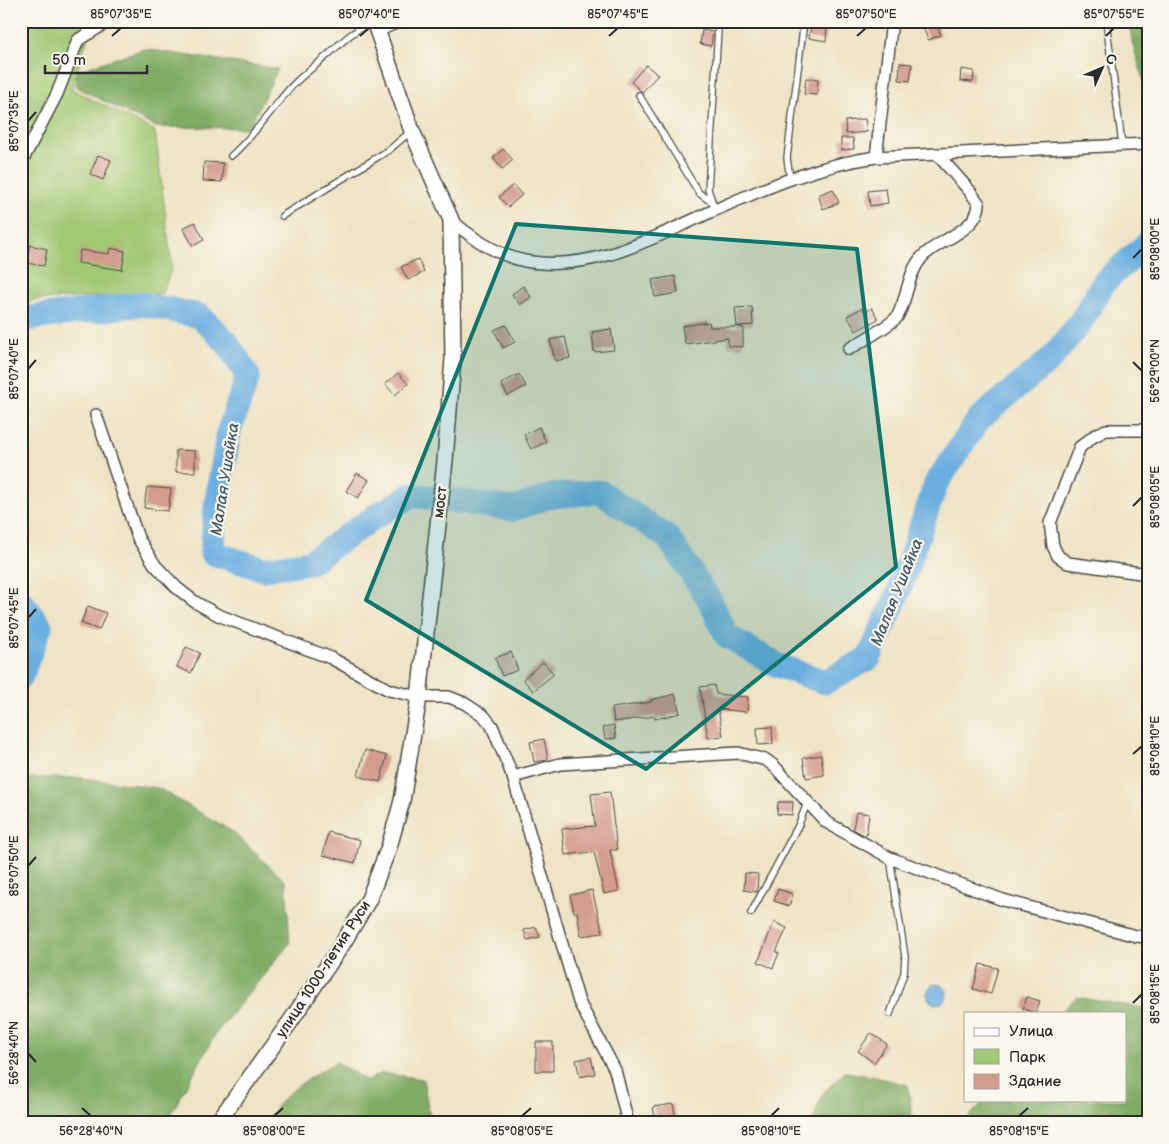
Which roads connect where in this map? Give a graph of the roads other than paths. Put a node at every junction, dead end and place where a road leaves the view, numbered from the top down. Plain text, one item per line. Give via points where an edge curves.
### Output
1 (109, 21) edge
2 (407, 21) edge
3 (804, 21) edge
4 (892, 21) edge
5 (1106, 21) edge
6 (375, 26) edge
7 (718, 30) dead end
8 (640, 96) dead end
9 (412, 131) junction
10 (1122, 144) junction
11 (1148, 144) edge
12 (937, 154) junction
13 (231, 156) dead end
14 (876, 157) junction
15 (21, 163) edge
16 (790, 179) junction
17 (713, 205) junction
18 (282, 216) dead end
19 (451, 220) junction
20 (849, 349) dead end
21 (96, 416) dead end
22 (1148, 430) edge
23 (1148, 574) edge
24 (419, 697) junction
25 (513, 777) junction
26 (808, 802) junction
27 (890, 858) junction
28 (751, 913) dead end
29 (1148, 937) edge
30 (890, 1014) dead end
31 (217, 1123) edge
32 (628, 1123) edge

1 - 15 street via 78,40 57,94
2 - 6 lane
3 - 16 lane via 787,158
4 - 14 street
5 - 10 lane
6 - 9 street
6 - 13 lane via 358,28 307,71
7 - 17 lane via 708,189
8 - 17 lane via 699,193
9 - 18 lane via 389,150
9 - 19 street
10 - 11 street
10 - 12 street
12 - 14 street
12 - 20 street via 978,204 976,216 972,223 921,258 896,318
14 - 16 street via 841,162
16 - 17 street
17 - 19 street via 607,257 563,262 530,262 484,246
19 - 24 street, мост via 453,359
21 - 24 street via 138,538 177,588 218,615 331,658 389,690
22 - 23 street via 1106,430 1080,447 1050,523 1052,546 1068,563
24 - 25 street via 449,697 484,716 492,726
24 - 31 street, улица 1000-летия Руси via 402,801 369,899 290,1022
25 - 26 street via 560,764 738,752 766,760
25 - 32 street via 579,1002 615,1070
26 - 27 street via 826,822
26 - 28 lane
27 - 29 street via 1003,900
27 - 30 lane via 905,957 904,973

